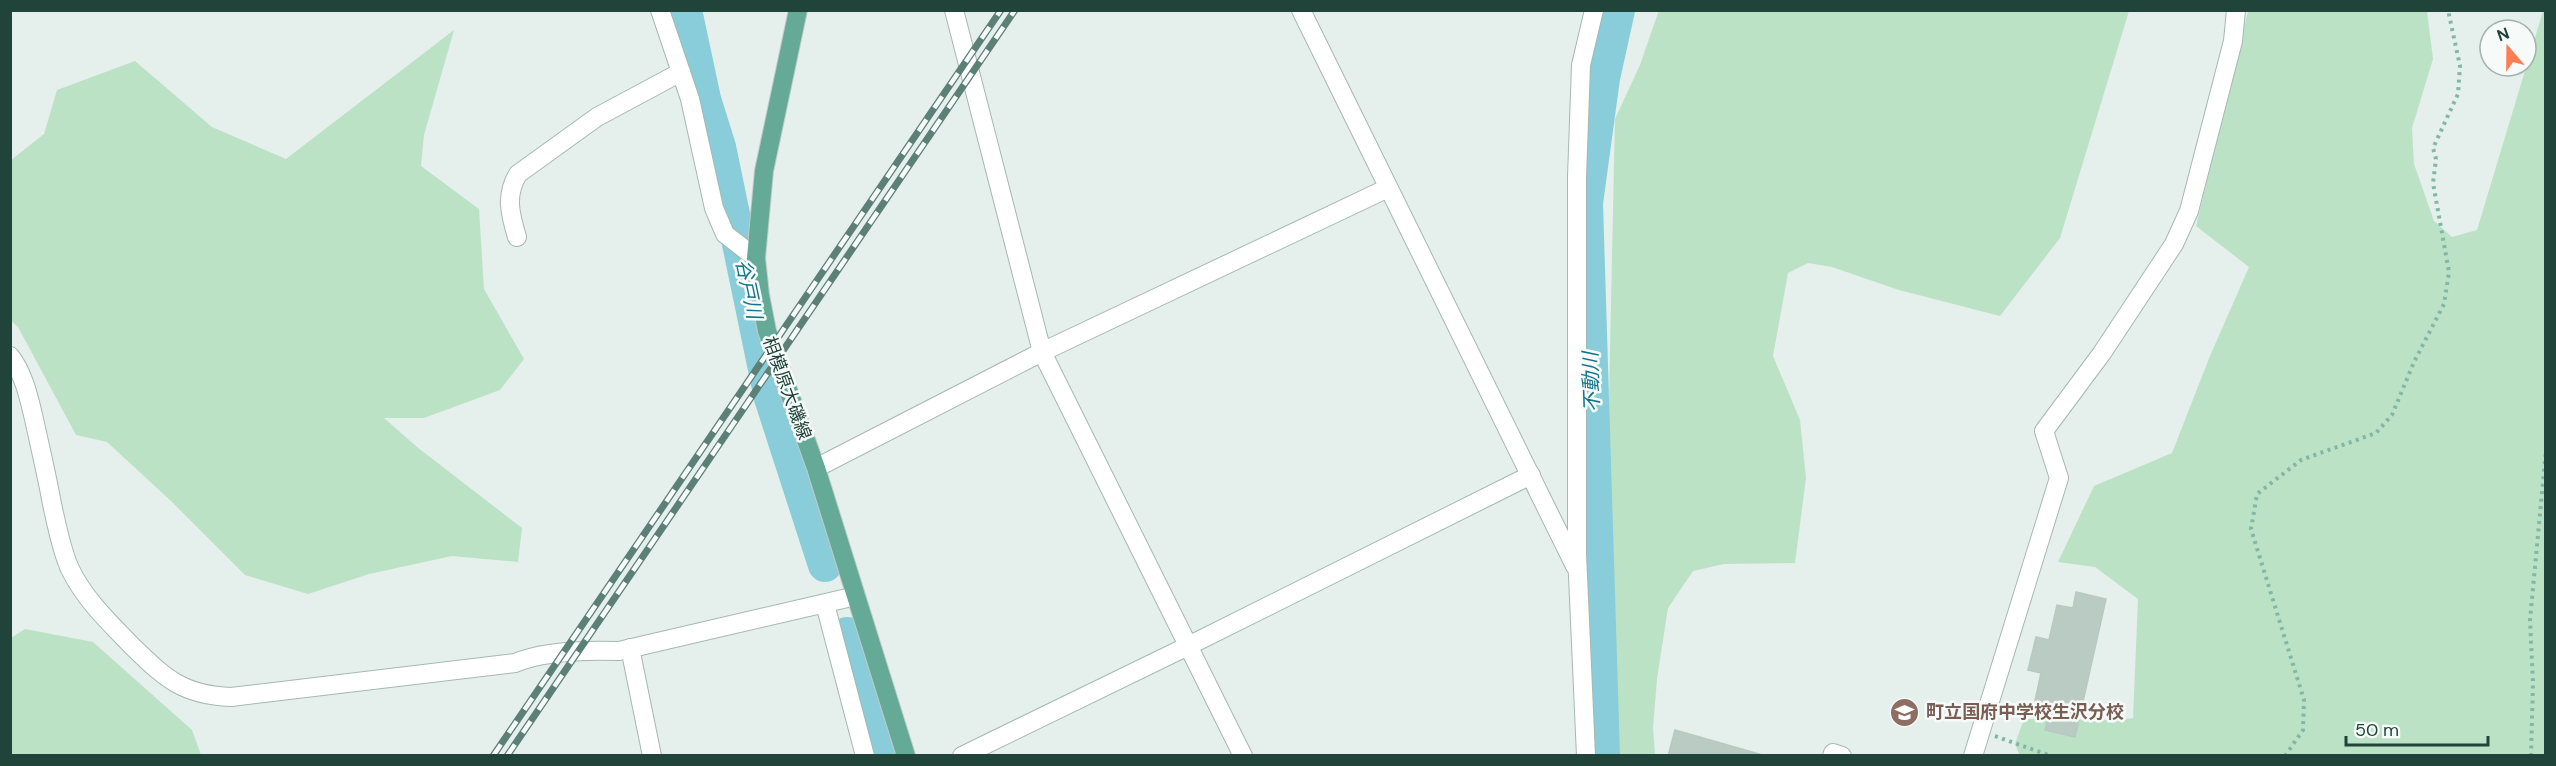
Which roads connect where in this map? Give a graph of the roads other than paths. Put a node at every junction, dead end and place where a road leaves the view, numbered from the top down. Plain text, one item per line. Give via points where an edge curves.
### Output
1 (660, 10) edge
2 (798, 10) edge
3 (954, 10) edge
4 (1301, 10) edge
5 (1594, 10) edge
6 (2236, 10) edge
7 (681, 72) junction
8 (1388, 188) junction
9 (518, 237) dead end
10 (750, 254) junction
11 (1042, 352) junction
12 (10, 356) edge
13 (816, 468) junction
14 (1531, 475) junction
15 (1579, 573) junction
16 (856, 596) junction
17 (825, 604) junction
18 (1188, 646) junction
19 (630, 648) junction
20 (652, 756) edge
21 (865, 756) edge
22 (906, 756) edge
23 (962, 756) edge
24 (1243, 756) edge
25 (1586, 756) edge
26 (1832, 756) edge
27 (1842, 756) edge
28 (1973, 756) edge

1 - 7 street
2 - 10 main road, 相模原大磯線
3 - 11 street
4 - 8 street
5 - 15 street via 1581,65 1577,177
6 - 28 street via 2233,40 2186,219 2174,244 2102,353 2044,431 2059,478
7 - 9 street via 597,117 518,174 509,198
7 - 10 street via 714,208 725,234
8 - 11 street
8 - 14 street
10 - 13 main road, 相模原大磯線 via 767,331
11 - 13 street
11 - 18 street
12 - 19 street via 29,399 70,568 102,615 162,674 182,687 205,696 231,697
13 - 16 main road, 相模原大磯線
14 - 15 street
14 - 18 street
15 - 25 street
16 - 17 street
16 - 22 main road, 相模原大磯線
17 - 19 street
17 - 21 street
18 - 23 street
18 - 24 street
19 - 20 street
26 - 27 street

